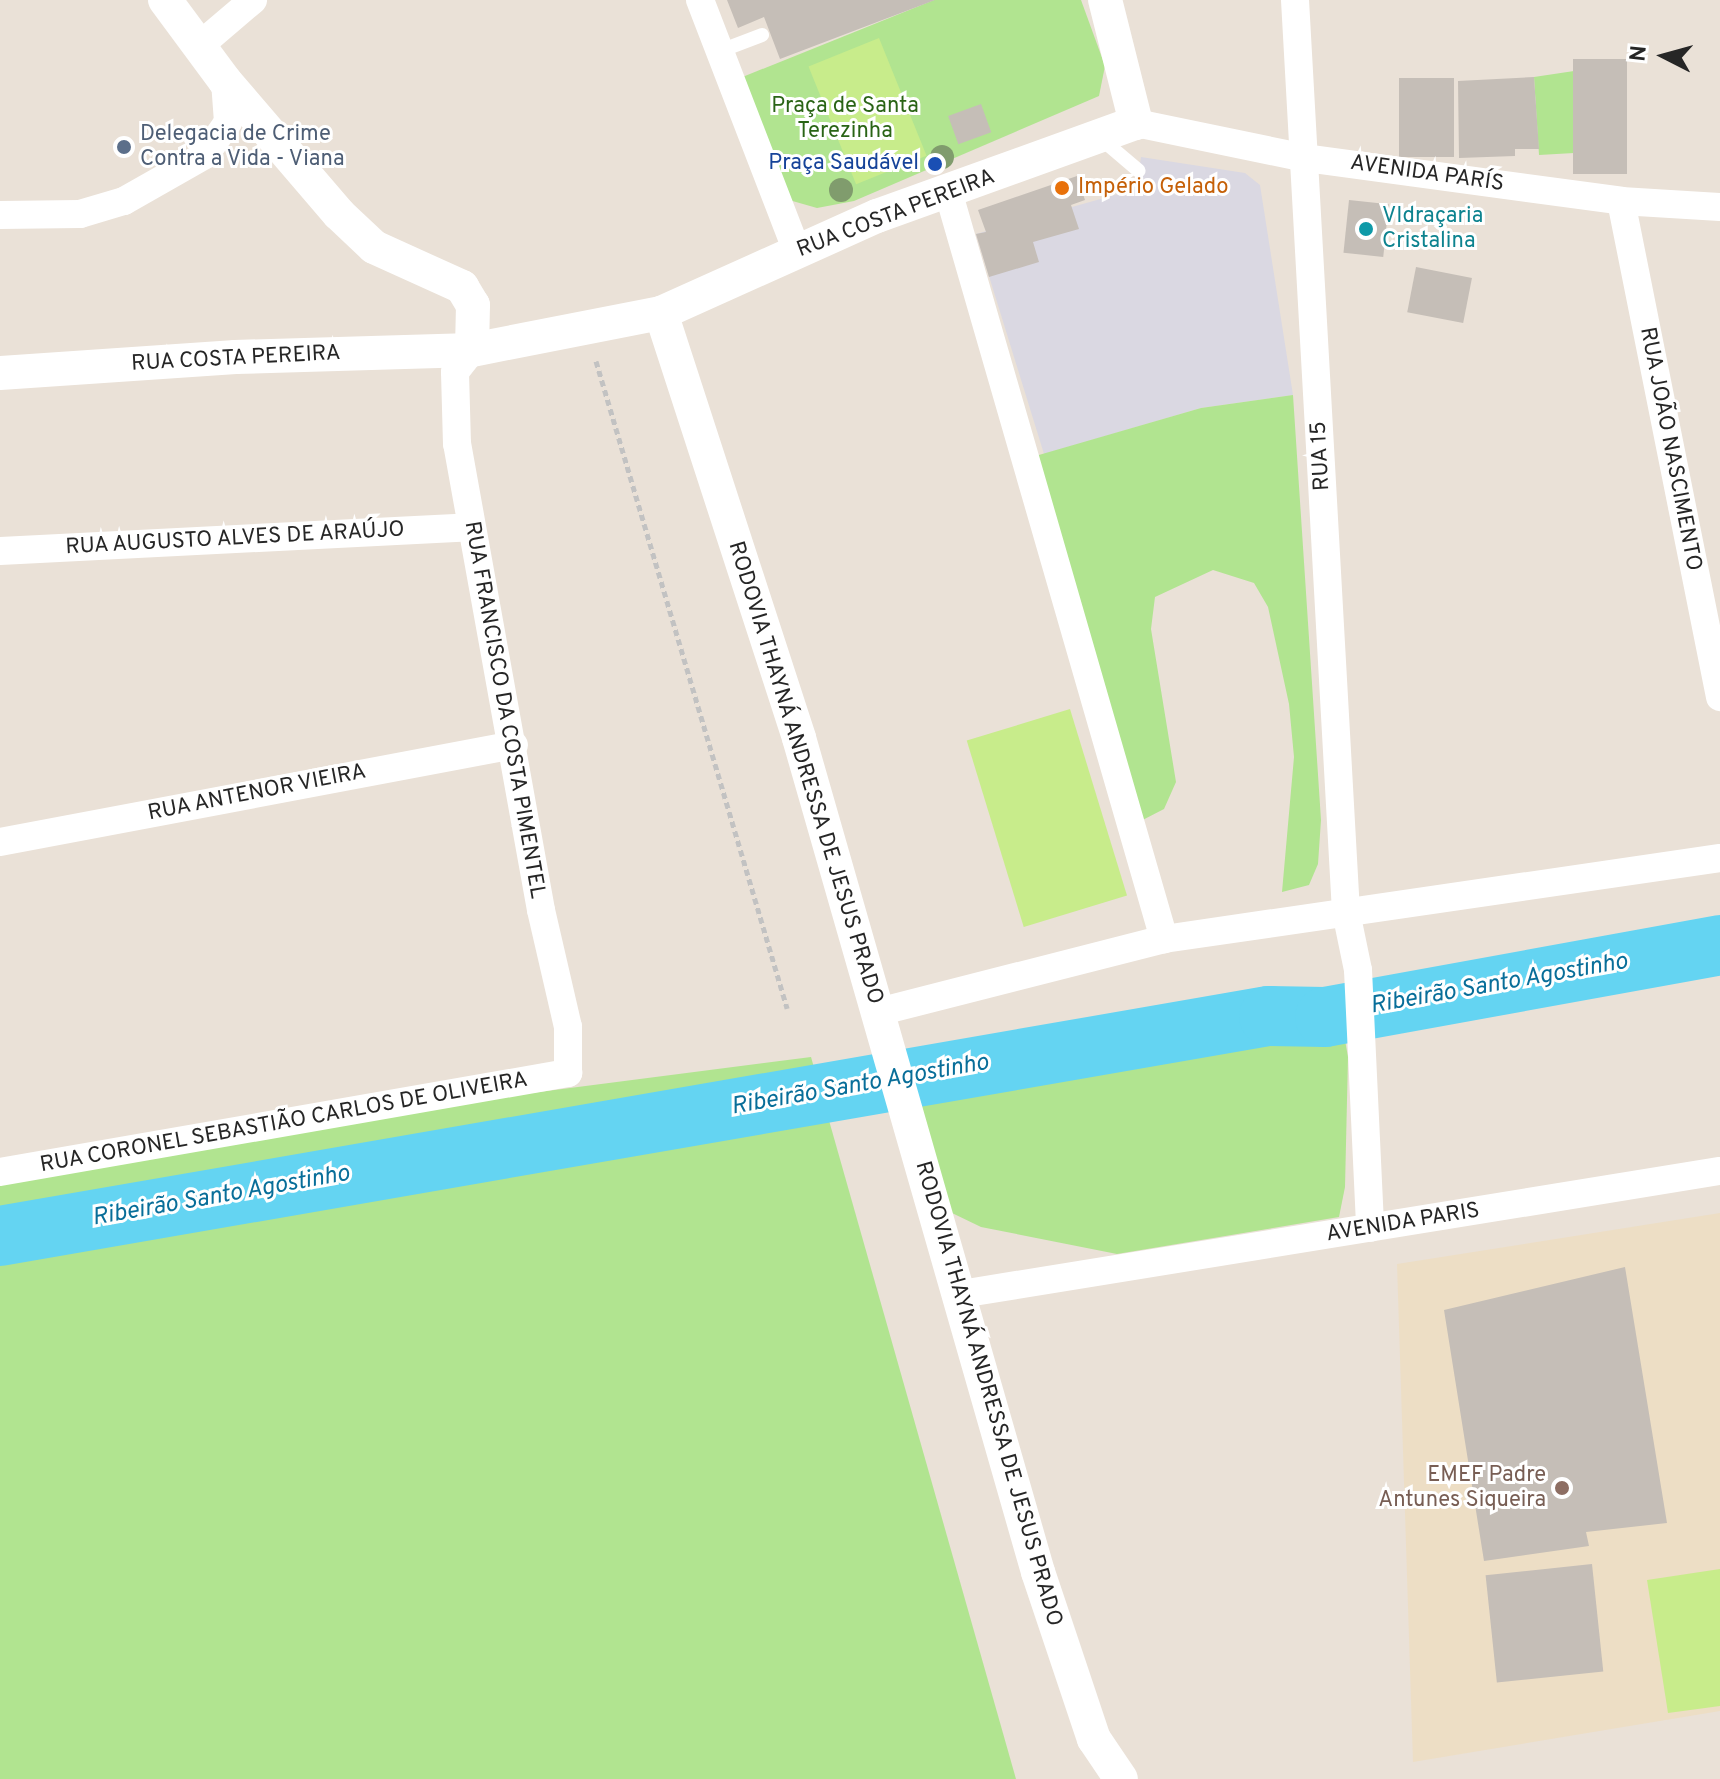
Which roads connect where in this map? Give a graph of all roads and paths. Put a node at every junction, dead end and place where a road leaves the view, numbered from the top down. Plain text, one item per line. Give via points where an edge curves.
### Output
1 (165, 0) edge
2 (253, 0) edge
3 (700, 0) edge
4 (1105, 0) edge
5 (1295, 0) edge
6 (762, 35) dead end
7 (199, 46) junction
8 (720, 51) junction
9 (225, 81) junction
10 (1136, 123) junction
11 (1099, 137) junction
12 (1305, 158) junction
13 (1139, 171) dead end
14 (948, 191) junction
15 (1621, 201) junction
16 (1720, 207) edge
17 (0, 215) edge
18 (797, 252) junction
19 (661, 313) junction
20 (587, 331) junction
21 (472, 350) junction
22 (0, 373) edge
23 (470, 527) junction
24 (0, 551) edge
25 (1720, 697) edge
26 (514, 745) junction
27 (0, 842) edge
28 (1720, 858) edge
29 (1346, 912) junction
30 (1164, 939) junction
31 (787, 1008) dead end
32 (878, 1012) junction
33 (568, 1073) joint
34 (1720, 1171) edge
35 (0, 1172) edge
36 (1370, 1228) junction
37 (961, 1294) junction
38 (1121, 1779) edge

1 - 7 street
2 - 7 street
3 - 8 street
4 - 10 street
5 - 12 street, RUA 15
6 - 8 lane
7 - 9 street
8 - 18 street
9 - 17 street via 228,122 205,155 124,201 80,214
9 - 21 street via 374,247 462,287 473,305
10 - 11 street, RUA COSTA PEREIRA
10 - 12 street, AVENIDA PARÍS
11 - 13 lane
11 - 14 street, RUA COSTA PEREIRA
12 - 15 street, AVENIDA PARÍS
12 - 29 street, RUA 15
14 - 18 street, RUA COSTA PEREIRA
14 - 30 street
15 - 16 street, AVENIDA PARÍS
15 - 25 street, RUA JOÃO NASCIMENTO
18 - 19 street, RUA COSTA PEREIRA
19 - 20 street, RUA COSTA PEREIRA
19 - 32 street, RODOVIA THAYNÁ ANDRESSA DE JESUS PRADO via 799,738
20 - 21 street, RUA COSTA PEREIRA
20 - 31 path
21 - 22 street, RUA COSTA PEREIRA via 235,357
21 - 23 street, RUA FRANCISCO DA COSTA PIMENTEL via 455,372 453,397
23 - 24 street, RUA AUGUSTO ALVES DE ARAÚJO
23 - 26 street, RUA FRANCISCO DA COSTA PIMENTEL
26 - 27 street, RUA ANTENOR VIEIRA
26 - 33 street, RUA FRANCISCO DA COSTA PIMENTEL via 541,910 568,1027
28 - 29 street
29 - 30 street
29 - 36 street, RUA 15 via 1358,970
30 - 32 street
32 - 37 street, RODOVIA THAYNÁ ANDRESSA DE JESUS PRADO via 884,1047
33 - 35 street, RUA CORONEL SEBASTIÃO CARLOS DE OLIVEIRA
34 - 36 street, AVENIDA PARIS
36 - 37 street, AVENIDA PARIS
37 - 38 street, RODOVIA THAYNÁ ANDRESSA DE JESUS PRADO via 1038,1572 1094,1739

